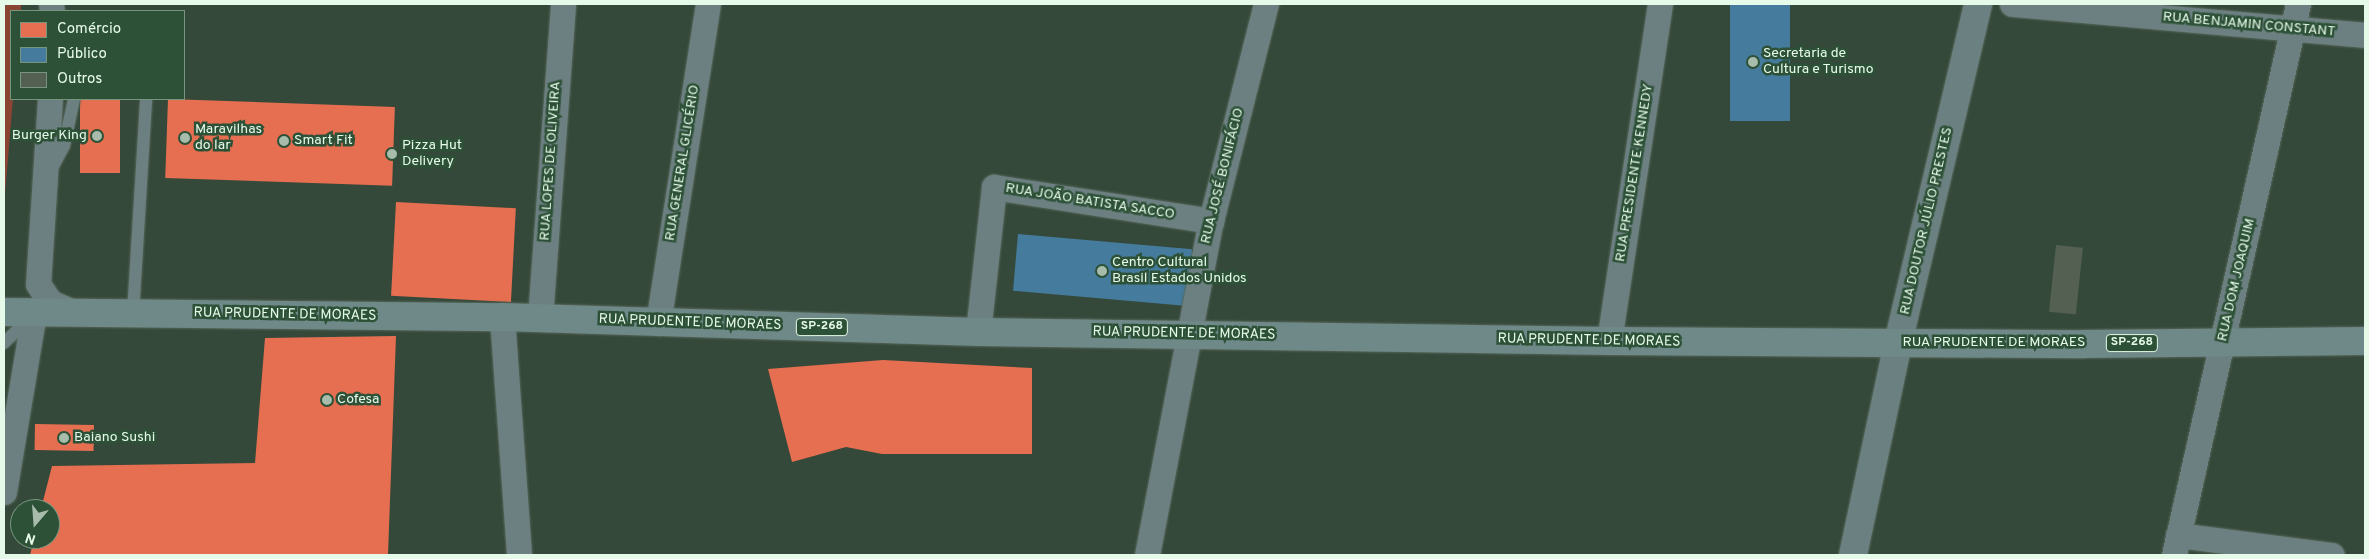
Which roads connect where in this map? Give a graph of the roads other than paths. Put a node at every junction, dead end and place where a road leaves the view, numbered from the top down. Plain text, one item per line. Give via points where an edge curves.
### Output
1 (562, 4) edge
2 (708, 4) edge
3 (1266, 4) edge
4 (1660, 4) edge
5 (1978, 4) edge
6 (2012, 4) edge
7 (2298, 4) edge
8 (2292, 29) junction
9 (2365, 35) edge
10 (50, 100) edge
11 (74, 100) edge
12 (146, 100) edge
13 (44, 183) junction
14 (1211, 221) junction
15 (37, 273) junction
16 (4, 311) edge
17 (34, 312) junction
18 (76, 313) junction
19 (133, 314) junction
20 (502, 317) junction
21 (540, 318) junction
22 (658, 323) junction
23 (978, 332) junction
24 (1187, 333) junction
25 (2365, 341) edge
26 (1609, 342) junction
27 (2224, 342) junction
28 (4, 343) edge
29 (1898, 343) junction
30 (4, 492) edge
31 (2176, 545) edge
32 (519, 555) edge
33 (1147, 555) edge
34 (1853, 555) edge
35 (2332, 555) edge

1 - 21 street, RUA LOPES DE OLIVEIRA
2 - 22 street, RUA GENERAL GLICÉRIO
3 - 14 street, RUA JOSÉ BONIFÁCIO
4 - 26 street, RUA PRESIDENTE KENNEDY
5 - 29 main road, RUA DOUTOR JÚLIO PRESTES
6 - 8 street, RUA BENJAMIN CONSTANT
7 - 8 street, RUA DOM JOAQUIM
8 - 9 street, RUA BENJAMIN CONSTANT
8 - 27 street, RUA DOM JOAQUIM
10 - 13 street
11 - 13 lane via 60,156
12 - 19 lane
13 - 15 street
14 - 23 street, RUA JOÃO BATISTA SACCO via 994,186
14 - 24 street, RUA JOSÉ BONIFÁCIO
15 - 16 street via 17,304
15 - 18 street via 38,284 50,302
16 - 17 main road, RUA PRUDENTE DE MORAES / SP-268
17 - 18 main road, RUA PRUDENTE DE MORAES / SP-268
17 - 28 lane
17 - 30 street
18 - 19 main road, RUA PRUDENTE DE MORAES / SP-268
19 - 20 main road, RUA PRUDENTE DE MORAES / SP-268
20 - 21 main road, RUA PRUDENTE DE MORAES / SP-268
20 - 32 street
21 - 22 main road, RUA PRUDENTE DE MORAES / SP-268
22 - 23 main road, RUA PRUDENTE DE MORAES / SP-268
23 - 24 main road, RUA PRUDENTE DE MORAES / SP-268
24 - 26 main road, RUA PRUDENTE DE MORAES / SP-268
24 - 33 street, RUA JOSÉ BONIFÁCIO
25 - 27 main road, RUA PRUDENTE DE MORAES / SP-268
26 - 29 main road, RUA PRUDENTE DE MORAES / SP-268
27 - 29 main road, RUA PRUDENTE DE MORAES / SP-268
27 - 31 street, RUA DOM JOAQUIM
29 - 34 main road, RUA DOUTOR JÚLIO PRESTES
31 - 35 street

